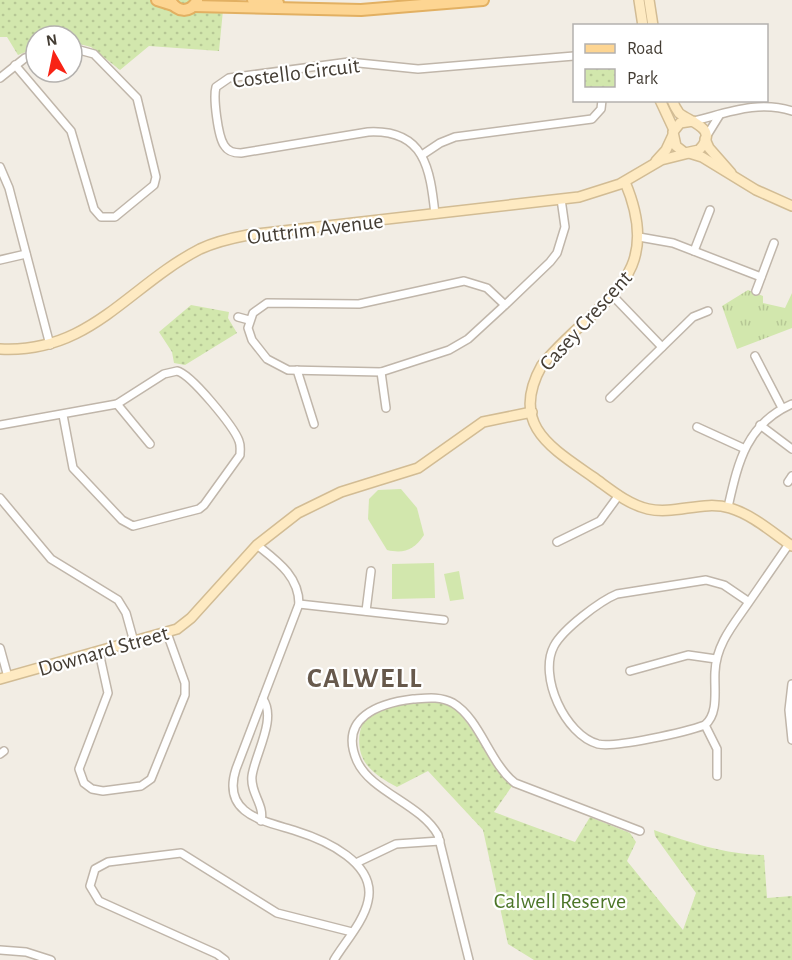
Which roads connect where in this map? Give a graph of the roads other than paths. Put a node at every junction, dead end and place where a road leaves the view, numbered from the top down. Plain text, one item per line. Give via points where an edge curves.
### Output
1 (157, 0) edge
2 (253, 0) edge
3 (483, 0) edge
4 (639, 0) edge
5 (649, 0) edge
6 (172, 3) edge
7 (196, 3) edge
8 (308, 9) junction
9 (643, 24) edge
10 (653, 24) edge
11 (84, 49) edge
12 (573, 56) edge
13 (24, 60) edge
14 (15, 65) junction
15 (24, 76) edge
16 (0, 78) edge
17 (31, 84) edge
18 (602, 102) edge
19 (661, 102) edge
20 (673, 102) edge
21 (792, 111) edge
22 (721, 115) junction
23 (694, 121) junction
24 (673, 133) junction
25 (706, 138) junction
26 (689, 153) junction
27 (422, 155) junction
28 (652, 165) junction
29 (0, 167) edge
30 (734, 176) junction
31 (622, 183) junction
32 (561, 199) junction
33 (792, 206) edge
34 (710, 210) dead end
35 (435, 214) junction
36 (639, 237) junction
37 (774, 243) dead end
38 (693, 251) junction
39 (26, 254) junction
40 (0, 260) edge
41 (761, 278) junction
42 (756, 291) dead end
43 (612, 295) junction
44 (505, 305) junction
45 (708, 311) dead end
46 (238, 317) dead end
47 (249, 320) junction
48 (50, 345) junction
49 (662, 347) junction
50 (0, 349) edge
51 (754, 356) dead end
52 (0, 358) edge
53 (297, 370) junction
54 (381, 372) junction
55 (610, 398) dead end
56 (117, 404) junction
57 (792, 404) edge
58 (386, 408) dead end
59 (782, 408) junction
60 (531, 412) junction
61 (63, 415) junction
62 (314, 424) dead end
63 (0, 425) edge
64 (760, 425) junction
65 (697, 427) dead end
66 (150, 444) dead end
67 (743, 448) junction
68 (792, 449) edge
69 (619, 495) junction
70 (0, 498) edge
71 (728, 507) junction
72 (557, 542) dead end
73 (257, 545) junction
74 (791, 545) edge
75 (371, 571) dead end
76 (749, 602) junction
77 (299, 604) junction
78 (366, 611) junction
79 (444, 620) dead end
80 (167, 633) junction
81 (134, 642) junction
82 (0, 648) edge
83 (99, 652) junction
84 (716, 659) junction
85 (630, 671) dead end
86 (4, 678) edge
87 (792, 684) edge
88 (263, 699) junction
89 (705, 725) junction
90 (792, 734) edge
91 (792, 740) edge
92 (717, 776) dead end
93 (261, 821) junction
94 (640, 831) dead end
95 (440, 841) junction
96 (356, 863) junction
97 (352, 932) junction
98 (0, 950) edge
99 (51, 960) edge
100 (225, 960) edge
101 (334, 960) edge
102 (469, 960) edge

1 - 6 main road
2 - 8 main road
3 - 8 main road via 401,9
4 - 9 street
5 - 10 street
6 - 7 main road via 185,10
7 - 8 main road
11 - 17 street via 134,94 141,107 156,177 154,185 115,218 101,217 94,209 71,131
12 - 27 street, Costello Circuit via 418,69 349,62 229,78 215,90 222,142 232,152 379,131 401,136
13 - 14 street
14 - 15 street
14 - 16 street
18 - 27 street via 592,119 455,137
19 - 24 street
20 - 23 street via 678,111
21 - 22 street via 748,107
22 - 23 street
22 - 25 street
23 - 24 street via 683,121
23 - 25 street via 703,127
24 - 26 street via 676,146
24 - 28 street, Outtrim Avenue via 666,150
25 - 26 street via 699,150
25 - 30 street via 710,149
26 - 28 street, Outtrim Avenue
26 - 30 street
27 - 35 street, Costello Circuit via 431,174
28 - 31 street, Outtrim Avenue
29 - 39 street
30 - 33 street
31 - 32 street, Outtrim Avenue via 589,195
31 - 36 street, Casey Crescent via 632,203
32 - 35 street, Outtrim Avenue
32 - 44 street via 565,226 560,248
34 - 38 street
35 - 48 street, Outtrim Avenue via 220,242 184,258 94,326
36 - 38 street
36 - 43 street, Casey Crescent via 632,270
37 - 41 street
38 - 41 street
39 - 40 street
39 - 48 street
41 - 42 street
43 - 49 street
43 - 60 street, Casey Crescent via 542,365 532,387
44 - 47 street via 487,288 464,281 359,304 267,303 255,310
44 - 54 street via 459,346
45 - 49 street via 693,317
46 - 47 street
47 - 53 street via 252,340 267,359 283,369
48 - 50 street, Outtrim Avenue
49 - 55 street
50 - 52 street
51 - 59 street
53 - 54 street
53 - 62 street
54 - 58 street
56 - 61 street
56 - 61 street via 170,371 180,371 192,379 236,435 241,448 237,461 204,505 143,526 127,524 73,468
56 - 66 street
57 - 59 street
59 - 64 street
60 - 69 street via 539,433 552,449
60 - 73 street, Downard Street via 483,422 418,468 322,501
61 - 63 street
64 - 67 street
64 - 68 street
65 - 67 street
67 - 71 street
69 - 71 street via 653,510
69 - 72 street via 600,521
70 - 81 street via 51,560 118,600
71 - 74 street
73 - 77 street via 292,577
73 - 80 street, Downard Street via 191,618
74 - 76 street
75 - 78 street
76 - 84 street via 723,639
76 - 89 street via 724,585 706,580 617,594 565,633 551,654 550,674 563,715 586,739 614,745
77 - 78 street
77 - 88 street
78 - 79 street
80 - 81 street, Downard Street
80 - 83 street via 185,683 185,695 153,776 141,786 96,790 86,786 80,776 81,762 108,693
81 - 83 street, Downard Street
82 - 86 street
83 - 86 street, Downard Street
84 - 85 street via 688,655
84 - 89 street via 714,713
87 - 90 street
88 - 93 street via 268,713 252,782 262,810
88 - 93 street via 233,784 241,807
89 - 92 street via 717,749
90 - 91 street
93 - 96 street via 310,836
94 - 95 street via 515,783 452,702 432,697 376,706 356,730 357,761 370,777 430,823
95 - 96 street via 396,844
95 - 102 street
96 - 97 street via 366,874 370,893
97 - 100 street via 277,913 178,852 108,862 95,869 90,885 99,901
97 - 101 street
98 - 99 street via 26,952

